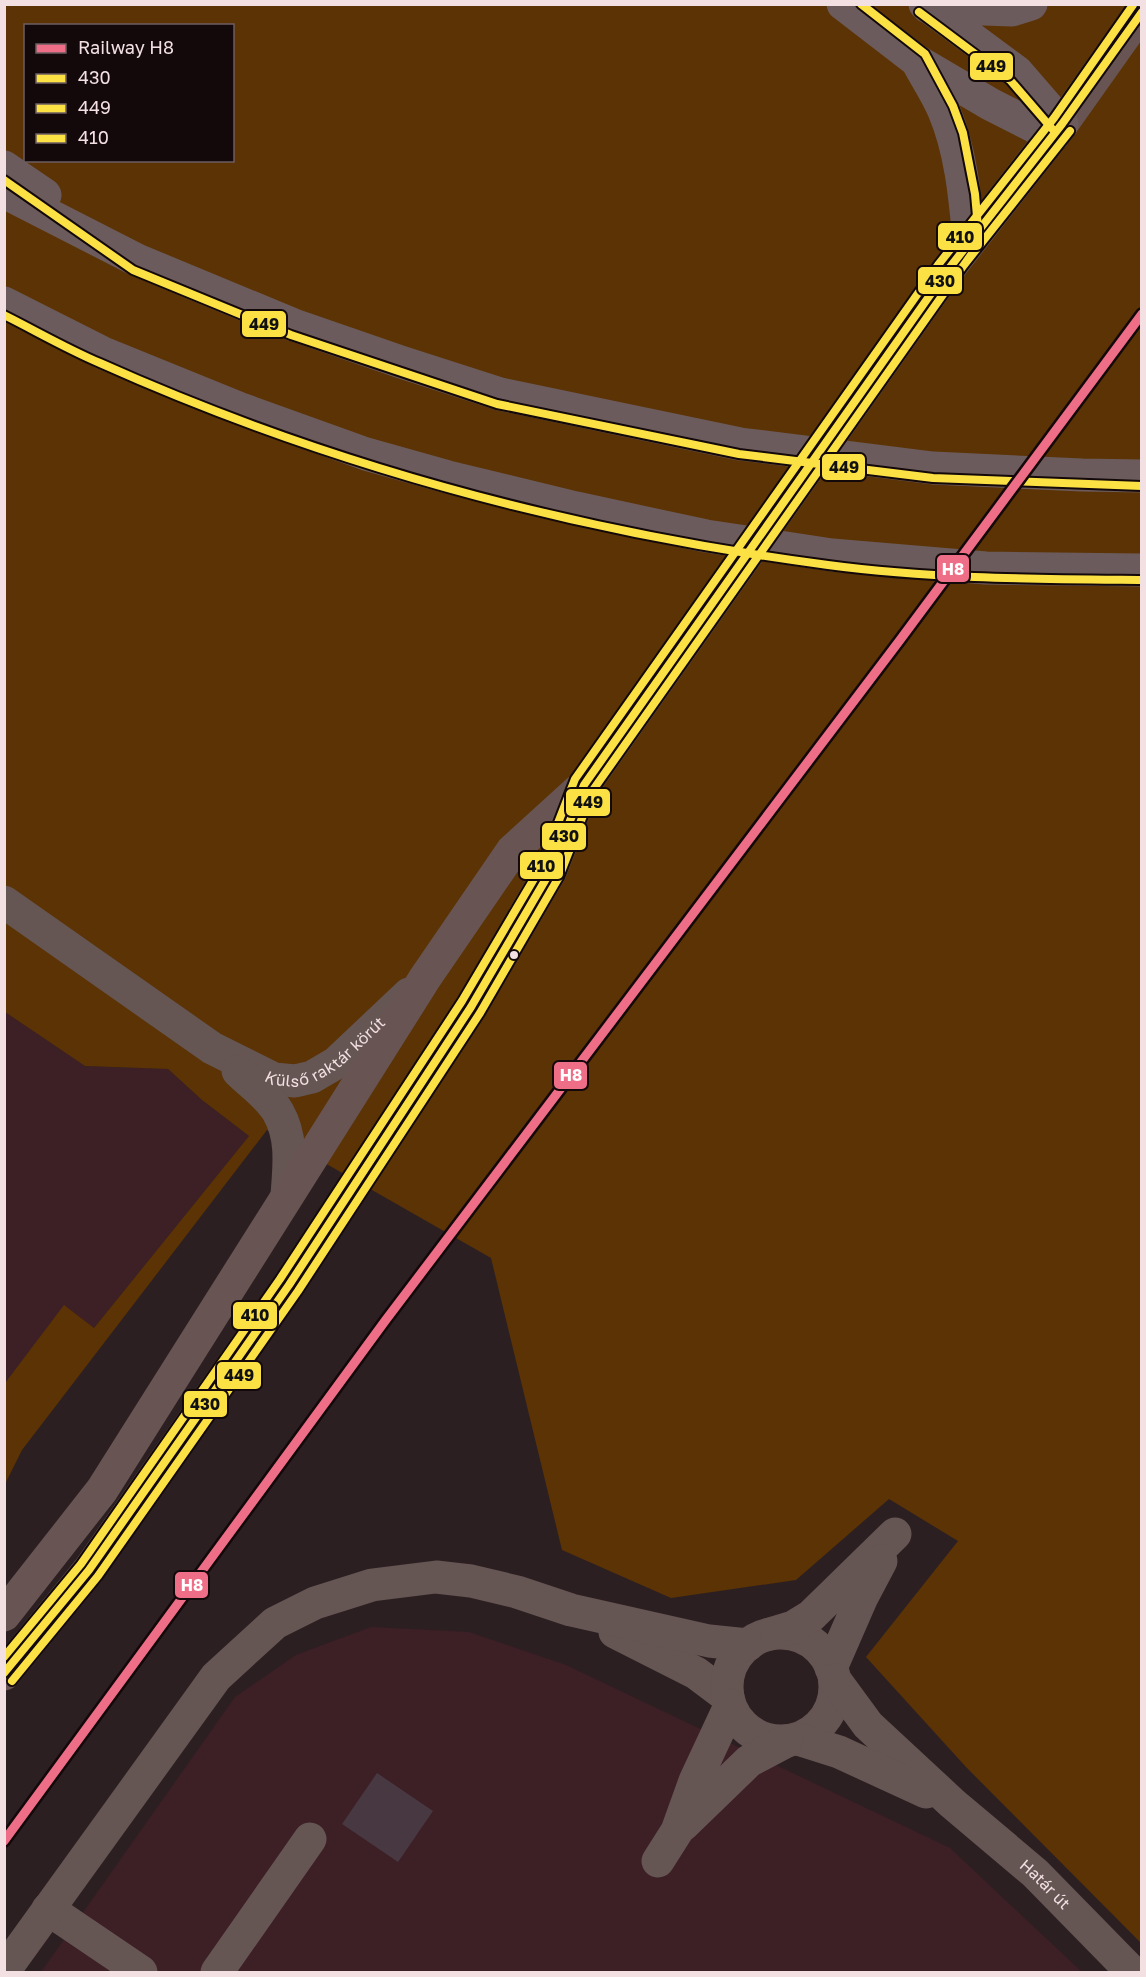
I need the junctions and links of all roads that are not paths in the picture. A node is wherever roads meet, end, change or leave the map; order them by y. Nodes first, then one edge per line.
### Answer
1 (843, 4) edge
2 (1031, 4) edge
3 (927, 6) edge
4 (1142, 11) edge
5 (917, 61) junction
6 (1057, 130) junction
7 (4, 167) edge
8 (4, 192) edge
9 (969, 240) junction
10 (137, 260) junction
11 (4, 303) edge
12 (1142, 476) edge
13 (1142, 570) edge
14 (584, 785) junction
15 (4, 902) edge
16 (425, 978) junction
17 (212, 1048) junction
18 (287, 1195) junction
19 (571, 1610) junction
20 (4, 1615) edge
21 (759, 1640) junction
22 (4, 1674) edge
23 (833, 1674) junction
24 (729, 1701) junction
25 (792, 1740) junction
26 (952, 1803) junction
27 (677, 1831) junction
28 (310, 1839) dead end
29 (658, 1861) dead end
30 (48, 1909) junction
31 (4, 1971) edge
32 (141, 1972) edge
33 (218, 1972) edge
34 (1132, 1972) edge

1 - 5 highway
2 - 3 highway
3 - 6 highway
4 - 6 main road
5 - 6 highway
5 - 9 highway
6 - 9 main road
7 - 10 highway
8 - 10 highway
9 - 14 main road, bridge
10 - 12 highway
11 - 13 highway
14 - 16 main road
14 - 22 main road
15 - 17 street, Külső raktár körút
16 - 17 street, Külső raktár körút
16 - 18 main road
17 - 18 street, Külső raktár körút
18 - 20 main road
19 - 21 street
19 - 24 street
19 - 30 street
21 - 23 street
21 - 23 street
21 - 24 street
23 - 25 street
23 - 26 street, Határ út
24 - 25 street
24 - 27 street
25 - 26 street, Határ út
25 - 27 street
26 - 34 street, Határ út
27 - 29 street
28 - 33 street
30 - 31 street
30 - 32 street

